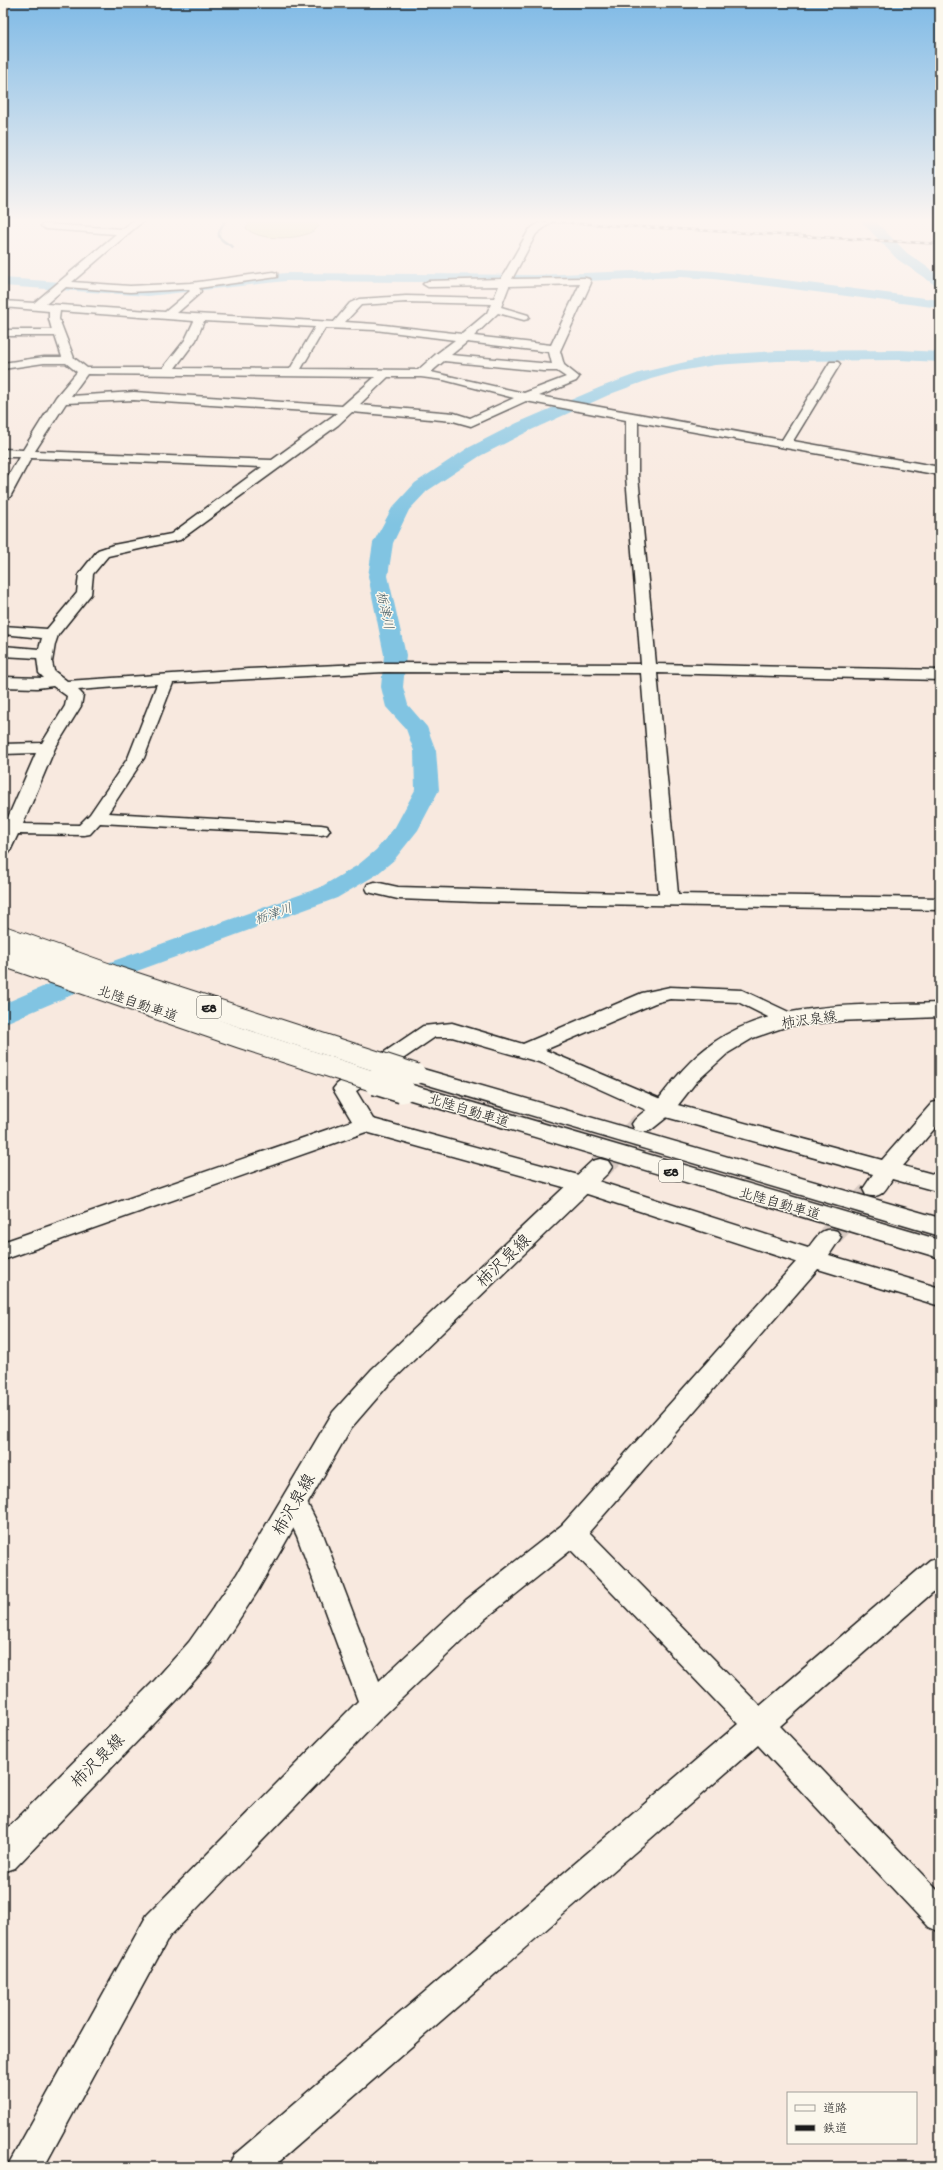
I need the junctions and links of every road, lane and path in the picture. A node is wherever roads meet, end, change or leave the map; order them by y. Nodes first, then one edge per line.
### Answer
1 (55, 322) edge
2 (198, 322) edge
3 (287, 322) edge
4 (339, 322) edge
5 (380, 322) edge
6 (485, 322) edge
7 (567, 322) edge
8 (322, 324) junction
9 (337, 325) junction
10 (375, 327) junction
11 (3, 333) edge
12 (59, 333) junction
13 (466, 337) junction
14 (555, 349) junction
15 (439, 357) junction
16 (69, 360) junction
17 (834, 364) dead end
18 (3, 366) edge
19 (559, 367) junction
20 (84, 371) junction
21 (167, 371) junction
22 (275, 372) junction
23 (294, 372) junction
24 (384, 374) junction
25 (421, 374) junction
26 (525, 397) junction
27 (60, 400) junction
28 (254, 404) junction
29 (346, 409) junction
30 (632, 417) junction
31 (786, 443) junction
32 (3, 453) edge
33 (26, 453) junction
34 (276, 464) junction
35 (940, 471) edge
36 (3, 497) edge
37 (3, 630) edge
38 (51, 634) junction
39 (3, 652) edge
40 (45, 654) junction
41 (648, 670) junction
42 (940, 675) edge
43 (167, 679) junction
44 (3, 682) edge
45 (61, 683) junction
46 (47, 748) junction
47 (3, 749) edge
48 (96, 818) junction
49 (12, 829) junction
50 (321, 830) dead end
51 (3, 849) edge
52 (376, 888) dead end
53 (669, 899) junction
54 (940, 904) edge
55 (3, 936) edge
56 (3, 956) edge
57 (940, 1010) edge
58 (786, 1019) junction
59 (527, 1050) junction
60 (409, 1082) junction
61 (940, 1108) edge
62 (663, 1109) junction
63 (365, 1124) junction
64 (643, 1124) tunnel mouth
65 (886, 1171) junction
66 (591, 1175) junction
67 (940, 1184) edge
68 (874, 1189) tunnel mouth
69 (940, 1227) edge
70 (829, 1237) tunnel mouth
71 (940, 1249) edge
72 (3, 1251) edge
73 (813, 1259) junction
74 (940, 1297) edge
75 (294, 1503) junction
76 (572, 1532) junction
77 (940, 1569) edge
78 (374, 1706) junction
79 (759, 1725) junction
80 (3, 1856) edge
81 (940, 1916) edge
82 (25, 2167) edge
83 (246, 2167) edge

1 - 12 street
2 - 21 street
3 - 8 street
4 - 9 street
5 - 10 street
6 - 13 street
7 - 14 street
8 - 9 street
8 - 23 street
9 - 10 street
10 - 13 street
11 - 12 street
12 - 16 street
13 - 14 street
13 - 15 street
14 - 19 street
15 - 19 street
15 - 25 street
16 - 18 street
16 - 20 street
17 - 31 street
19 - 26 street
20 - 21 street
20 - 27 street
21 - 22 street
22 - 23 street
22 - 28 street
23 - 24 street
24 - 25 street
24 - 29 street
25 - 26 street
26 - 29 street
26 - 30 street
27 - 28 street
27 - 33 street
28 - 29 street
29 - 34 street
30 - 31 street
30 - 41 street
31 - 35 street
32 - 33 street
33 - 34 street
33 - 36 street
34 - 38 street
37 - 38 street
38 - 40 street
39 - 40 street
40 - 45 street
41 - 42 street
41 - 43 street
41 - 53 street
43 - 45 street
43 - 48 street
44 - 45 street
45 - 46 street
46 - 47 street
46 - 49 street
48 - 49 street
48 - 50 street
49 - 51 street
52 - 53 street
53 - 54 street
55 - 60 main road, 北陸自動車道 / E8, bridge
56 - 60 main road, 北陸自動車道 / E8, bridge
57 - 58 main road, 柿沢泉線
58 - 59 street
58 - 62 main road, 柿沢泉線
59 - 62 street
59 - 63 street
60 - 69 main road, 北陸自動車道 / E8
60 - 71 main road, 北陸自動車道 / E8
61 - 65 street
62 - 64 main road, 柿沢泉線
62 - 65 street
63 - 66 street
63 - 72 street
65 - 67 street
65 - 68 street
66 - 73 street
66 - 75 main road, 柿沢泉線
70 - 73 street
73 - 74 street
73 - 76 street
75 - 78 street
75 - 80 main road, 柿沢泉線
76 - 78 street
76 - 79 street
77 - 79 street
78 - 82 street
79 - 81 street
79 - 83 street

